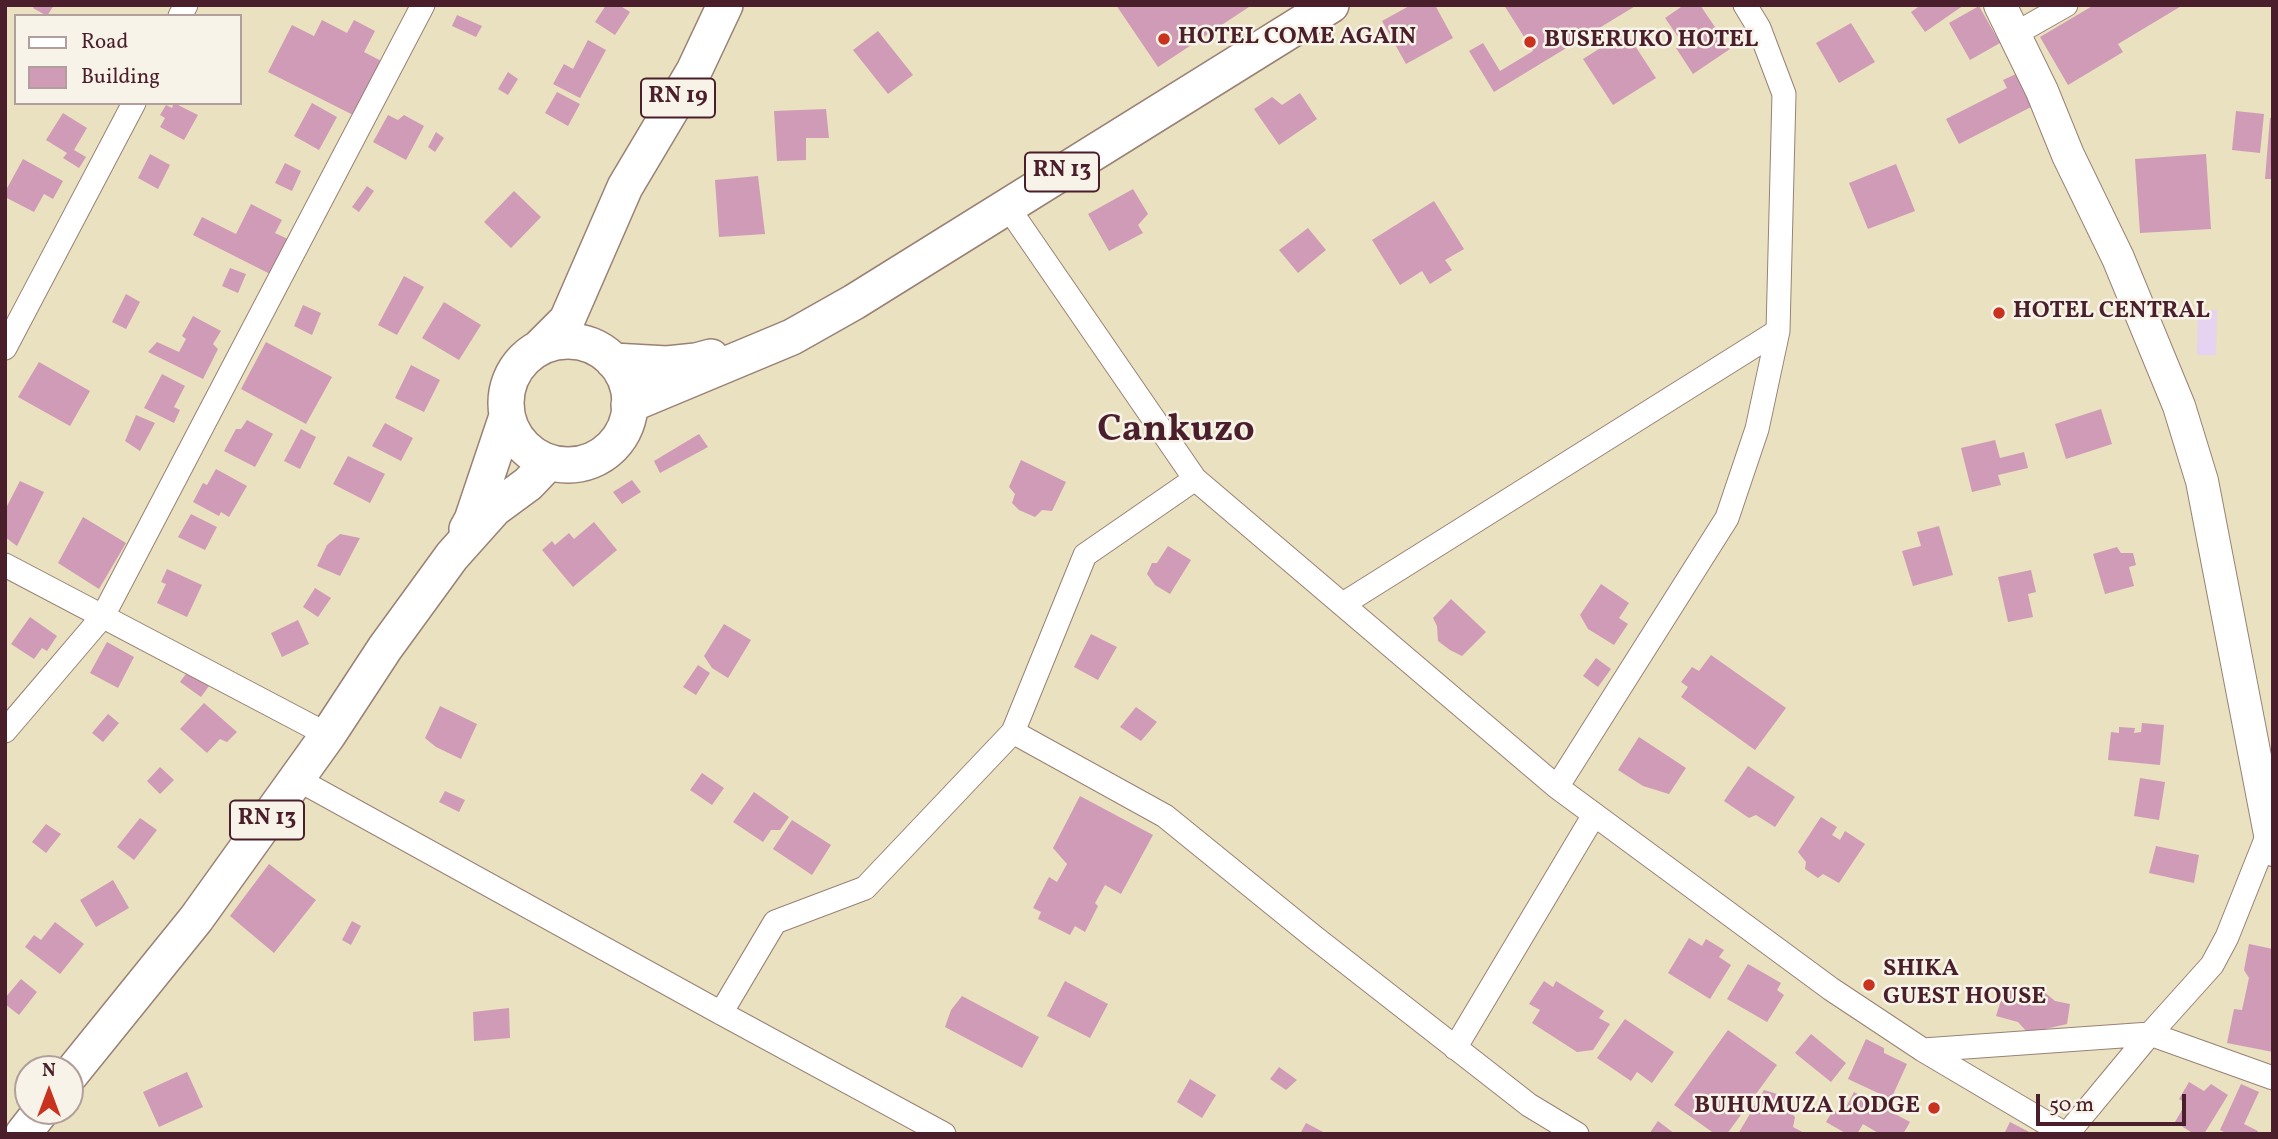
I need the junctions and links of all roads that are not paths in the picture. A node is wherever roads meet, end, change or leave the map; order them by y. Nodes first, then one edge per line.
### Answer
1 (423, 5) edge
2 (725, 5) edge
3 (1331, 5) edge
4 (1745, 5) edge
5 (2000, 5) edge
6 (2066, 5) edge
7 (2015, 34) junction
8 (133, 105) edge
9 (625, 187) junction
10 (1007, 206) junction
11 (1777, 331) junction
12 (792, 337) junction
13 (5, 348) edge
14 (539, 348) junction
15 (600, 353) junction
16 (629, 405) junction
17 (507, 416) junction
18 (549, 462) junction
19 (1195, 479) junction
20 (452, 556) junction
21 (5, 565) edge
22 (1343, 604) junction
23 (103, 616) junction
24 (5, 731) edge
25 (1013, 733) junction
26 (328, 735) junction
27 (297, 779) junction
28 (1557, 787) junction
29 (1594, 815) junction
30 (2271, 842) edge
31 (721, 1013) junction
32 (2150, 1034) junction
33 (1455, 1048) junction
34 (1923, 1050) junction
35 (84, 1057) edge
36 (2273, 1078) edge
37 (944, 1134) edge
38 (1577, 1134) edge
39 (2066, 1134) edge

1 - 23 street
2 - 9 main road, RN 19
3 - 10 main road, RN 13
4 - 11 street
5 - 7 main road
6 - 7 street
7 - 30 main road
8 - 13 street
9 - 14 main road, RN 19
9 - 15 main road, RN 19
10 - 12 main road, RN 13
10 - 19 street
11 - 22 street
11 - 28 street
12 - 15 main road, RN 13
12 - 16 main road, RN 13
14 - 15 main road, RN 13
14 - 17 main road, RN 13
15 - 16 main road
16 - 18 main road
17 - 18 main road
17 - 20 main road, RN 13
18 - 20 main road, RN 13
19 - 22 street
19 - 25 street
20 - 26 main road, RN 13
21 - 23 street
22 - 28 street
23 - 24 street
23 - 26 street
25 - 31 street
25 - 33 street
26 - 27 main road, RN 13
27 - 31 street
27 - 35 main road, RN 13
28 - 29 street
29 - 33 street
29 - 34 street
30 - 32 street
31 - 37 street
32 - 34 street
32 - 36 street
32 - 39 street
33 - 38 street
34 - 39 street

